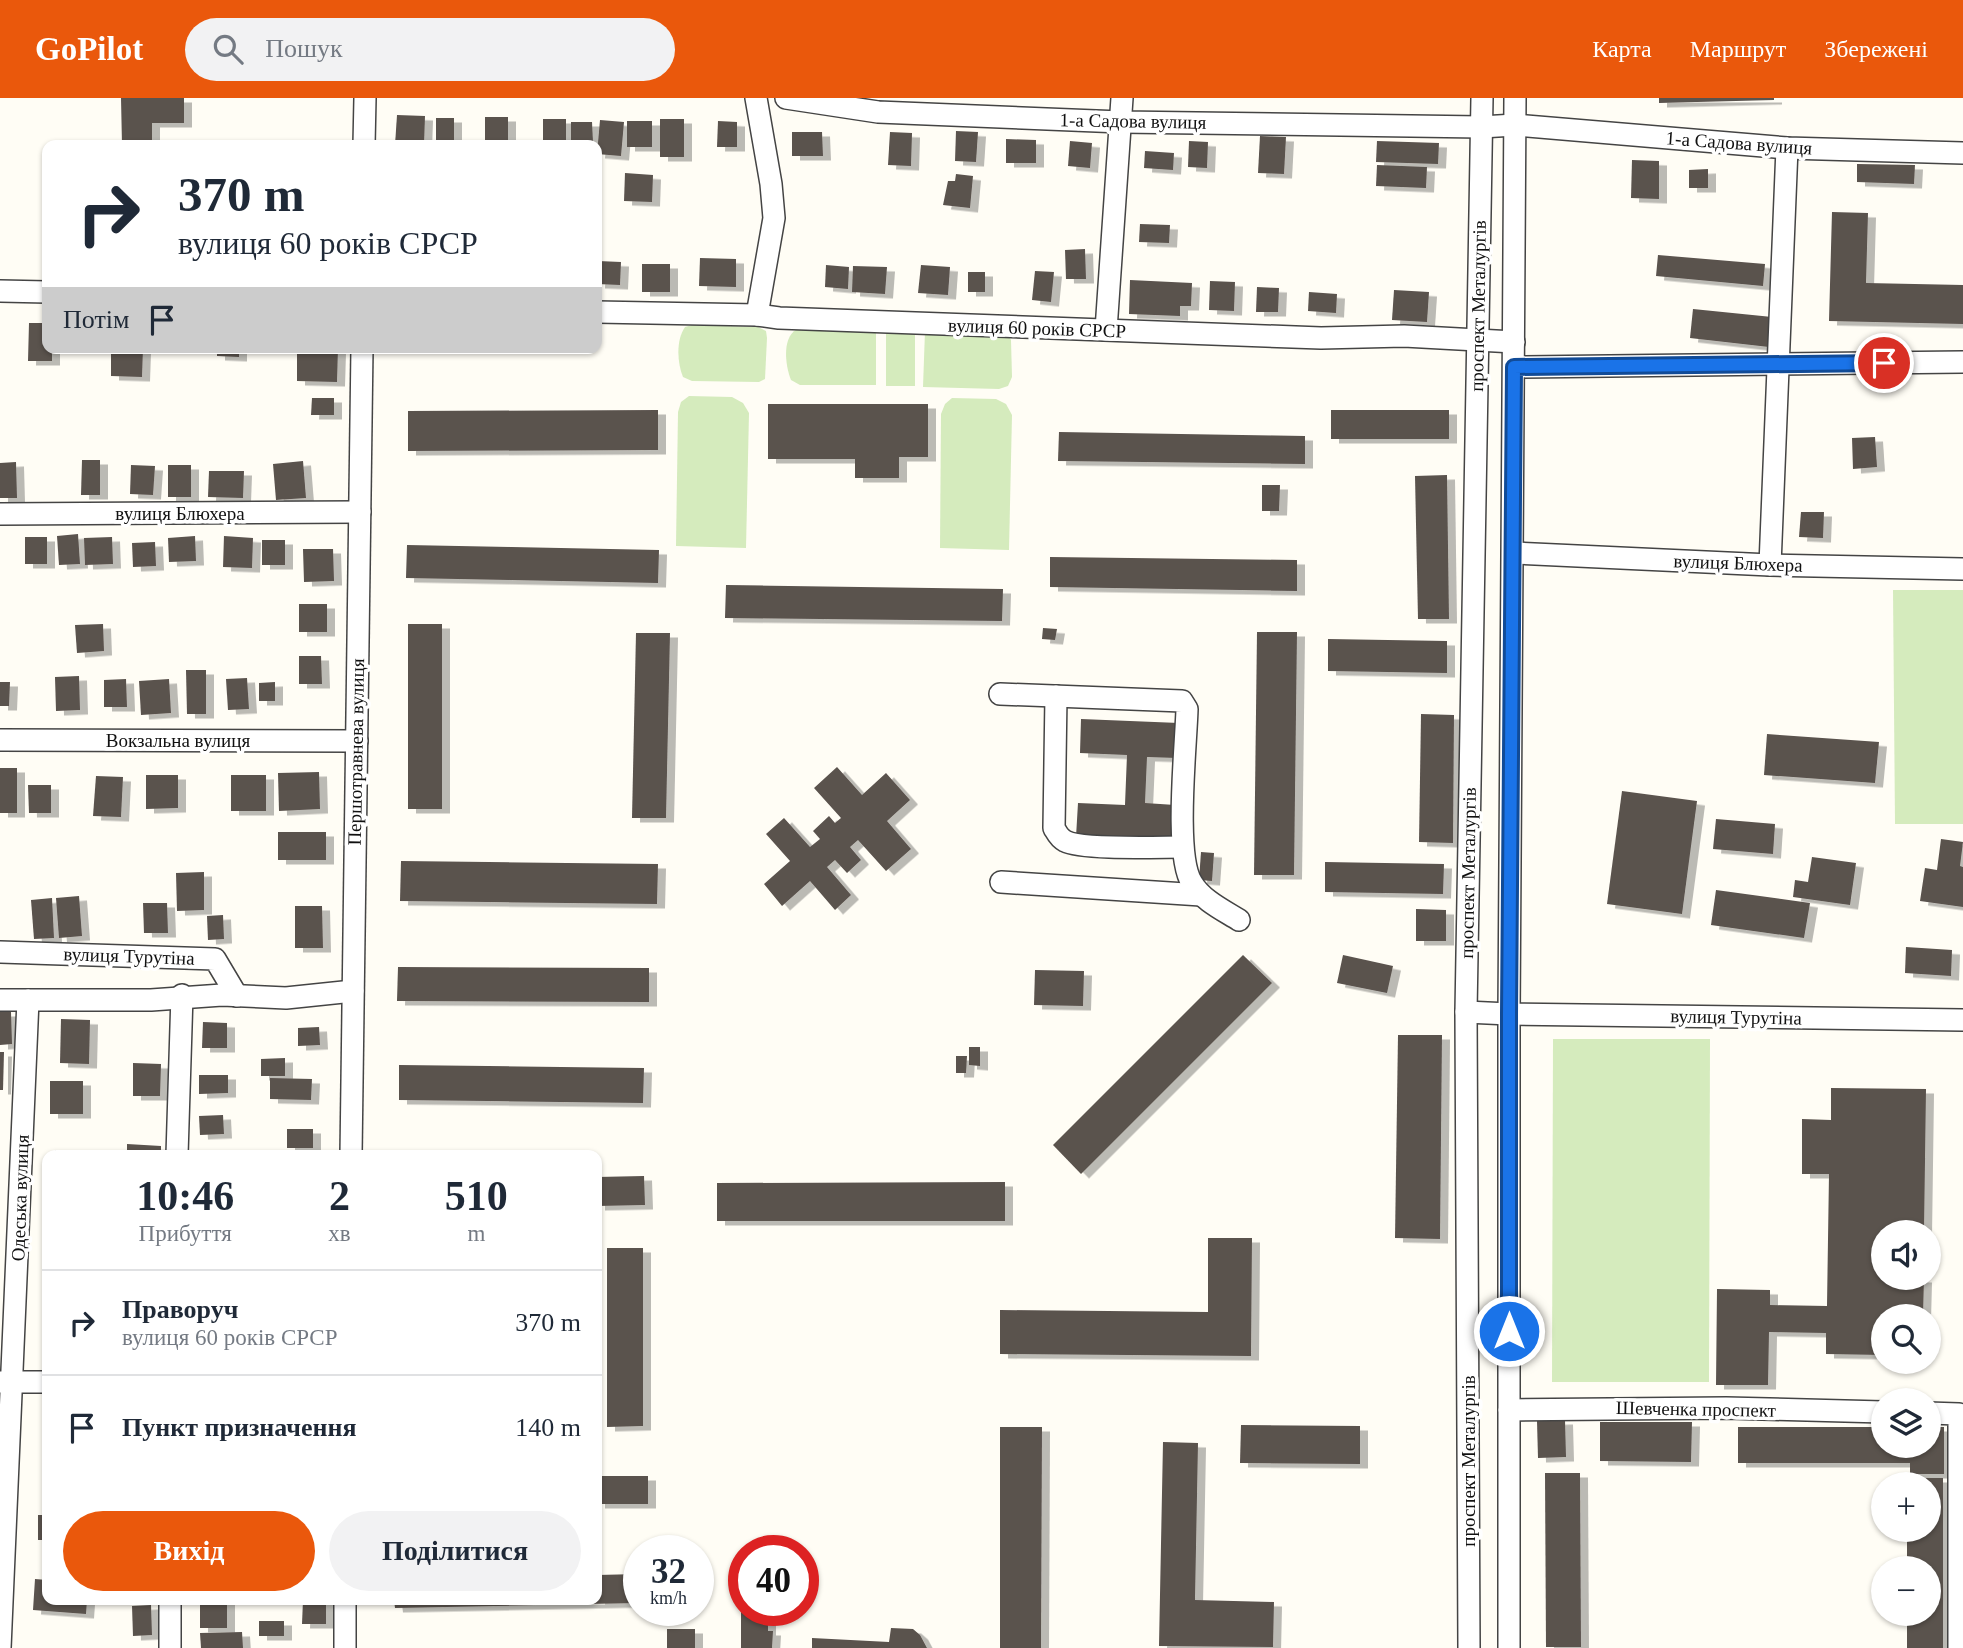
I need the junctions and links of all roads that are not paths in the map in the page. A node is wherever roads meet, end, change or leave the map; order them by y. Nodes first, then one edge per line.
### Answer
1 (365, 98) edge
2 (756, 98) edge
3 (786, 98) edge
4 (1122, 98) edge
5 (1482, 98) edge
6 (1515, 98) edge
7 (1121, 122) junction
8 (1515, 125) junction
9 (1481, 127) junction
10 (364, 140) edge
11 (1787, 148) junction
12 (1963, 153) edge
13 (0, 291) edge
14 (42, 292) edge
15 (602, 312) edge
16 (757, 315) junction
17 (1106, 330) junction
18 (1478, 340) junction
19 (1514, 342) junction
20 (362, 354) edge
21 (1963, 362) edge
22 (1514, 367) junction
23 (360, 512) junction
24 (0, 513) edge
25 (1513, 525) junction
26 (1475, 527) junction
27 (1514, 554) junction
28 (1770, 565) junction
29 (1963, 569) edge
30 (1000, 694) dead end
31 (1056, 695) junction
32 (0, 740) edge
33 (356, 741) junction
34 (1182, 848) junction
35 (1000, 882) dead end
36 (1201, 895) junction
37 (1238, 920) dead end
38 (0, 952) edge
39 (353, 990) junction
40 (237, 996) junction
41 (182, 997) junction
42 (0, 1000) edge
43 (28, 1000) junction
44 (1466, 1012) junction
45 (1509, 1014) junction
46 (1963, 1020) edge
47 (177, 1150) edge
48 (351, 1150) edge
49 (6, 1382) edge
50 (42, 1382) edge
51 (1509, 1410) junction
52 (1871, 1412) edge
53 (1941, 1413) edge
54 (170, 1605) edge
55 (345, 1605) edge
56 (0, 1648) edge
57 (170, 1648) edge
58 (345, 1648) edge
59 (1469, 1648) edge
60 (1509, 1648) edge
61 (1959, 1648) edge

1 - 10 street
2 - 16 street
3 - 7 street, 1-а Садова вулиця
4 - 7 street
5 - 9 street, проспект Металургів
6 - 8 street, проспект Металургів
7 - 9 street, 1-а Садова вулиця
7 - 17 street
8 - 9 street, 1-а Садова вулиця
8 - 11 street, 1-а Садова вулиця
8 - 19 street, проспект Металургів
9 - 18 street, проспект Металургів
11 - 12 street, 1-а Садова вулиця
11 - 28 street
13 - 14 street
15 - 16 street, вулиця 60 років СРСР
16 - 17 street, вулиця 60 років СРСР
17 - 18 street, вулиця 60 років СРСР
18 - 19 street, вулиця 60 років СРСР
18 - 26 street, проспект Металургів
19 - 22 street, проспект Металургів
20 - 23 street, Першотравнева вулиця
21 - 22 street
22 - 25 street, проспект Металургів
23 - 24 street, вулиця Блюхера
23 - 33 street, Першотравнева вулиця
25 - 26 street
25 - 27 street, проспект Металургів
26 - 44 street, проспект Металургів
27 - 28 street, вулиця Блюхера
27 - 45 street, проспект Металургів
28 - 29 street, вулиця Блюхера
30 - 31 street
31 - 34 street
31 - 34 street
32 - 33 street, Вокзальна вулиця
33 - 39 street, Першотравнева вулиця
34 - 36 street
35 - 36 street
36 - 37 street
38 - 40 street, вулиця Турутіна
39 - 40 street, вулиця Турутіна
39 - 48 street, Першотравнева вулиця
40 - 41 street, вулиця Турутіна
41 - 43 street, вулиця Турутіна
41 - 47 street
42 - 43 street, вулиця Турутіна
43 - 49 street, Одеська вулиця
44 - 45 street, вулиця Турутіна
44 - 59 street, проспект Металургів
45 - 46 street, вулиця Турутіна
45 - 51 street, проспект Металургів
49 - 50 street
49 - 56 street, Одеська вулиця
51 - 52 street, Шевченка проспект
51 - 60 street, проспект Металургів
53 - 61 street
54 - 57 street
55 - 58 street

